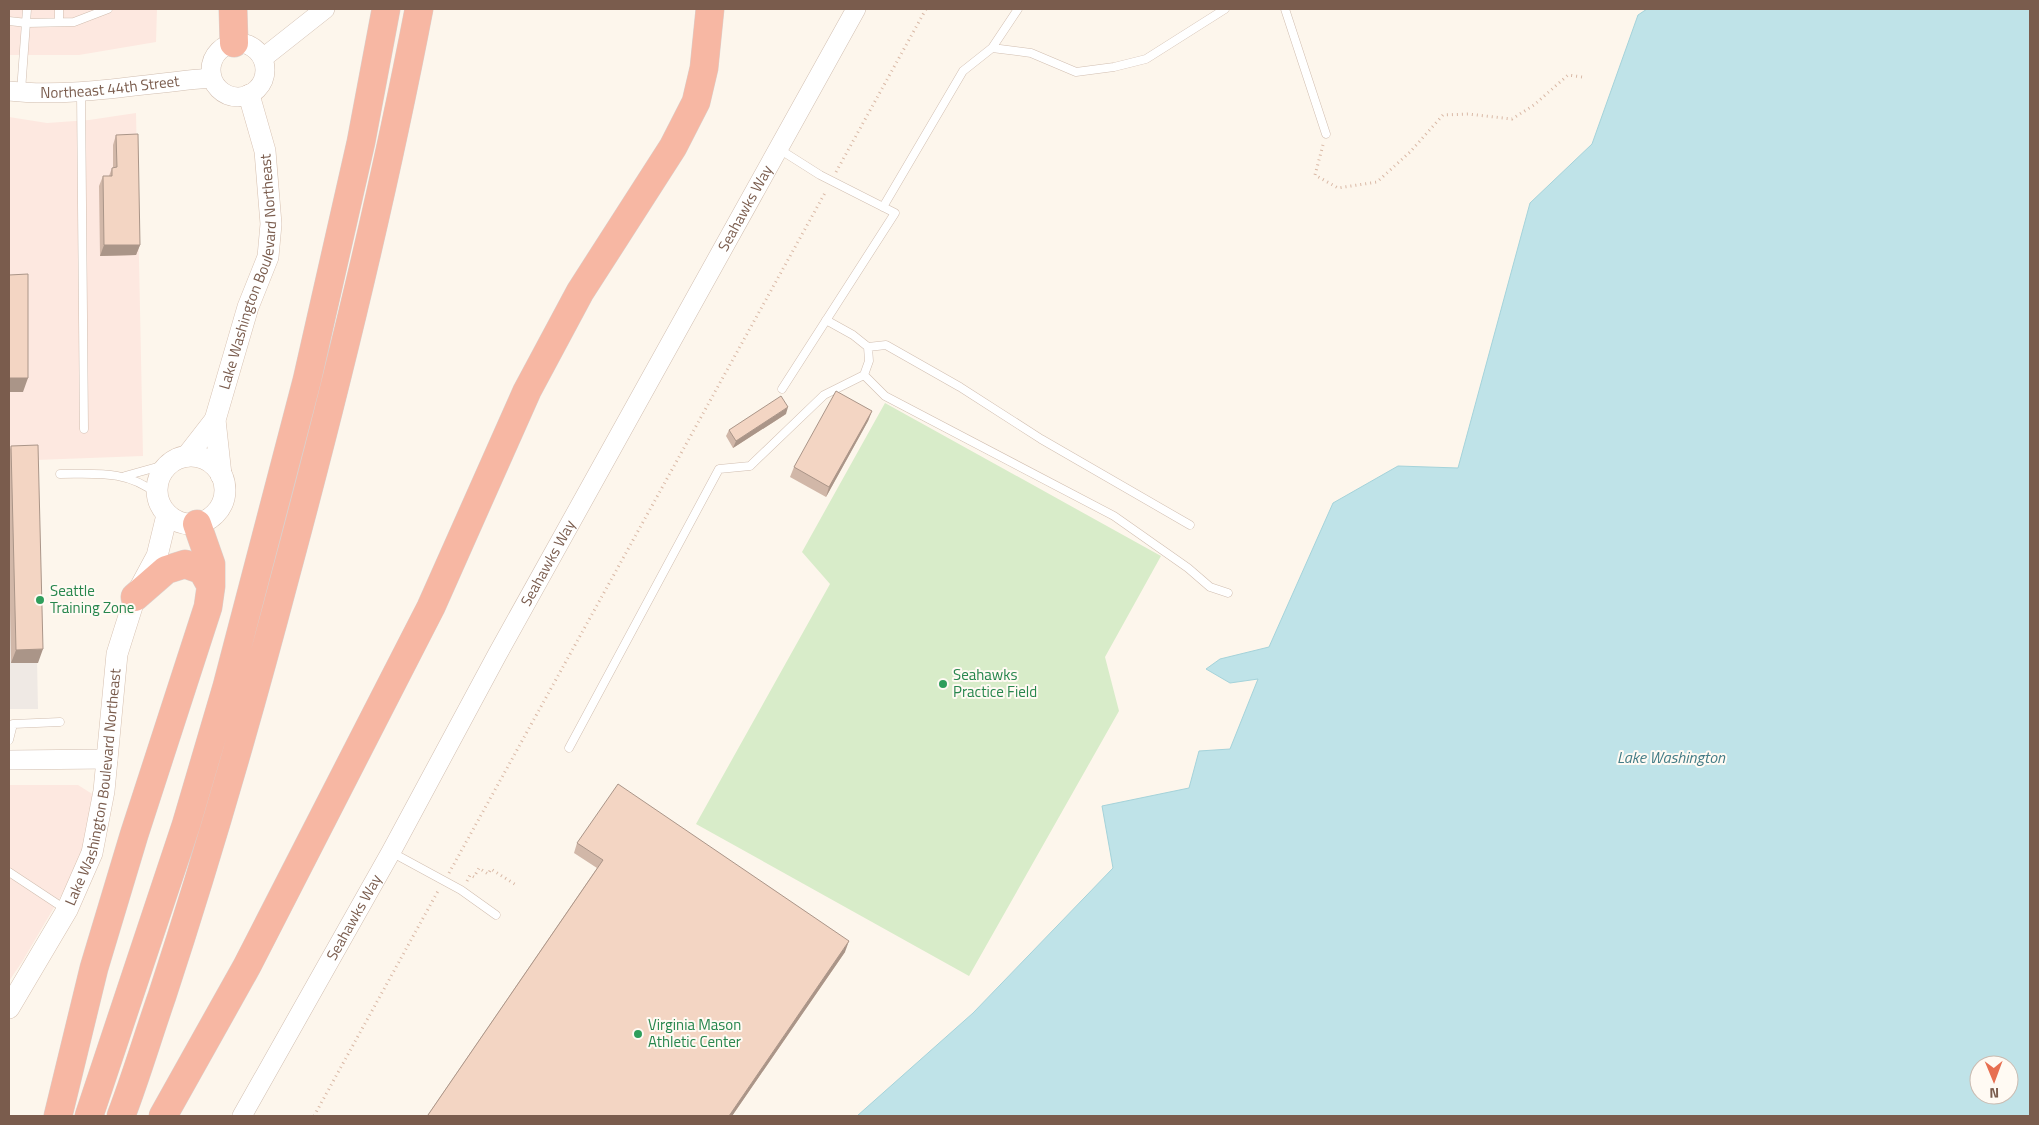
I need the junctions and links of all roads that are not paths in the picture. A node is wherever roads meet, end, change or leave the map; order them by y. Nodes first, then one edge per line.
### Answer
1 (27, 9) edge
2 (59, 9) edge
3 (108, 9) edge
4 (234, 9) edge
5 (325, 9) edge
6 (386, 9) edge
7 (419, 9) edge
8 (710, 9) edge
9 (856, 9) edge
10 (1018, 9) edge
11 (1225, 9) edge
12 (1285, 9) edge
13 (9, 21) edge
14 (59, 22) junction
15 (27, 23) junction
16 (234, 43) junction
17 (992, 48) junction
18 (262, 58) junction
19 (211, 78) junction
20 (81, 90) junction
21 (15, 92) edge
22 (249, 95) junction
23 (1326, 134) road end
24 (779, 149) junction
25 (883, 207) junction
26 (826, 320) junction
27 (868, 347) junction
28 (864, 375) junction
29 (782, 389) dead end
30 (215, 420) junction
31 (84, 430) dead end
32 (177, 460) junction
33 (60, 474) dead end
34 (221, 475) junction
35 (125, 476) junction
36 (156, 494) junction
37 (167, 515) junction
38 (193, 524) junction
39 (1190, 525) dead end
40 (157, 556) junction
41 (211, 586) junction
42 (1228, 593) dead end
43 (135, 597) junction
44 (60, 722) dead end
45 (9, 740) edge
46 (569, 748) dead end
47 (108, 758) junction
48 (9, 760) edge
49 (391, 852) junction
50 (9, 872) edge
51 (67, 910) junction
52 (496, 915) dead end
53 (9, 1008) edge
54 (58, 1116) edge
55 (89, 1116) edge
56 (121, 1116) edge
57 (163, 1116) edge
58 (242, 1116) edge

1 - 15 lane
2 - 14 lane
3 - 14 lane
4 - 16 highway
5 - 18 street
6 - 55 highway
7 - 56 highway
8 - 57 highway
9 - 24 street, Seahawks Way
10 - 17 lane
11 - 17 lane
12 - 23 lane
13 - 15 lane
14 - 15 lane
15 - 21 lane
16 - 18 street
16 - 19 street
17 - 25 lane
18 - 22 street
19 - 20 street, Northeast 44th Street
19 - 22 street
20 - 21 street, Northeast 44th Street
20 - 31 lane
22 - 30 main road, Lake Washington Boulevard Northeast
24 - 25 lane
24 - 49 street, Seahawks Way
25 - 26 lane
26 - 27 lane
26 - 29 lane
27 - 28 lane
27 - 39 lane
28 - 42 lane
28 - 46 lane
30 - 32 main road, Lake Washington Boulevard Northeast
30 - 34 main road, Lake Washington Boulevard Northeast
32 - 34 main road
32 - 35 lane
32 - 36 main road
33 - 35 lane
34 - 38 main road
35 - 36 lane
36 - 37 main road
37 - 38 main road
37 - 40 main road, Lake Washington Boulevard Northeast
38 - 40 main road, Lake Washington Boulevard Northeast
38 - 41 highway
40 - 43 main road, Lake Washington Boulevard Northeast
41 - 43 highway
41 - 54 highway
43 - 47 main road, Lake Washington Boulevard Northeast
44 - 45 lane
47 - 48 street
47 - 51 main road, Lake Washington Boulevard Northeast
49 - 52 lane
49 - 58 street, Seahawks Way
50 - 51 lane
51 - 53 main road, Lake Washington Boulevard Northeast

